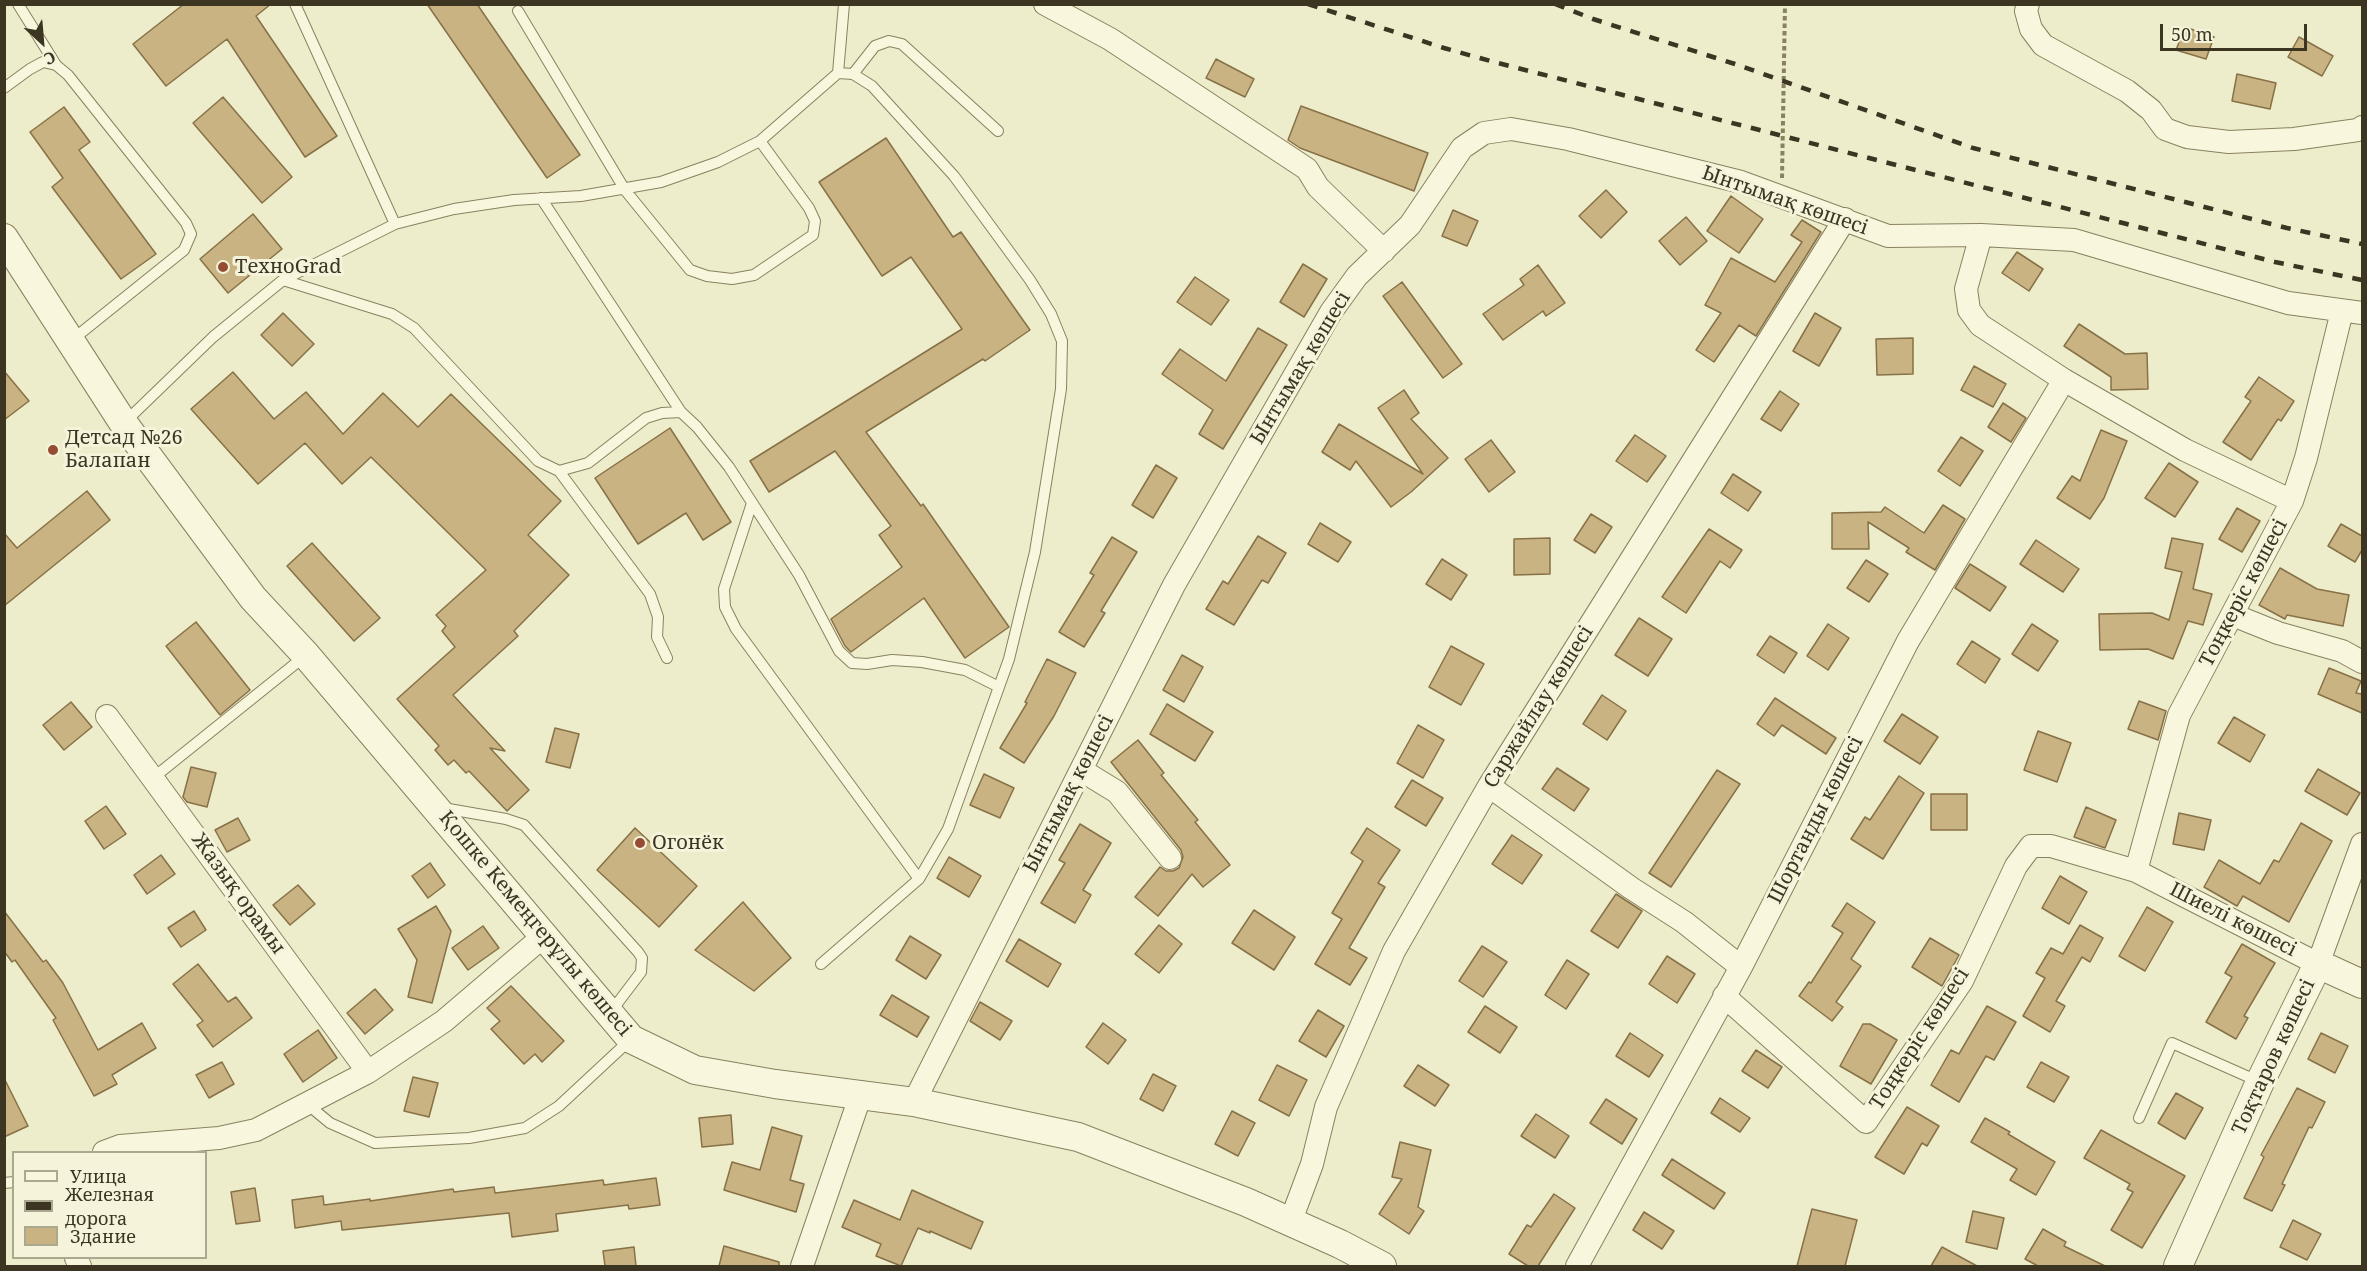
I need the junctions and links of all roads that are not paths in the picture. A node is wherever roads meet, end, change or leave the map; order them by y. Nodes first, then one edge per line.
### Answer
1 (18, 4) edge
2 (295, 4) edge
3 (844, 4) edge
4 (1044, 4) edge
5 (2028, 4) edge
6 (518, 11) dead end
7 (56, 65) junction
8 (838, 74) junction
9 (853, 74) junction
10 (4, 88) edge
11 (2362, 127) edge
12 (998, 131) dead end
13 (760, 141) junction
14 (625, 190) junction
15 (542, 198) junction
16 (1845, 219) junction
17 (395, 224) junction
18 (1981, 235) junction
19 (4, 238) edge
20 (1384, 251) junction
21 (283, 280) junction
22 (2353, 312) edge
23 (72, 340) junction
24 (2064, 380) junction
25 (681, 412) junction
26 (124, 424) junction
27 (559, 471) junction
28 (2292, 501) junction
29 (752, 503) junction
30 (2233, 615) junction
31 (306, 655) junction
32 (667, 658) dead end
33 (2362, 662) edge
34 (999, 687) junction
35 (107, 716) dead end
36 (1081, 770) junction
37 (153, 778) junction
38 (1489, 786) junction
39 (435, 806) junction
40 (2362, 844) edge
41 (2051, 846) joint
42 (1170, 858) dead end
43 (2136, 871) junction
44 (919, 879) junction
45 (545, 935) junction
46 (821, 964) dead end
47 (2318, 964) junction
48 (1741, 967) junction
49 (2362, 984) edge
50 (1725, 996) junction
51 (610, 1014) junction
52 (631, 1038) junction
53 (368, 1072) junction
54 (2260, 1082) junction
55 (861, 1094) junction
56 (914, 1102) junction
57 (307, 1104) junction
58 (2139, 1118) dead end
59 (107, 1151) edge
60 (1290, 1222) junction
61 (802, 1266) edge
62 (1382, 1266) edge
63 (1577, 1266) edge
64 (2178, 1266) edge

1 - 7 lane
2 - 17 lane
3 - 8 lane
4 - 20 street
5 - 11 street
6 - 14 lane
7 - 10 lane
7 - 23 lane
8 - 9 lane
8 - 13 lane
9 - 12 lane
9 - 34 lane
13 - 14 lane
13 - 14 lane
14 - 15 lane
15 - 17 lane
15 - 25 lane
16 - 18 street, Ынтымақ көшесі
16 - 20 street, Ынтымақ көшесі
16 - 38 street, Саржайлау көшесі
17 - 21 lane
18 - 22 street, Ынтымақ көшесі
18 - 24 street
19 - 23 street, Қошке Кемеңгерұлы көшесі
20 - 36 street, Ынтымақ көшесі
21 - 26 lane
21 - 27 lane
22 - 28 street, Тоңкерiс көшесі
23 - 26 street, Қошке Кемеңгерұлы көшесі
24 - 28 street
24 - 48 street, Шортанды көшесі
25 - 27 lane
25 - 29 lane
26 - 31 street, Қошке Кемеңгерұлы көшесі
27 - 32 lane
28 - 30 street, Тоңкерiс көшесі
29 - 34 lane
29 - 44 lane
30 - 33 street
30 - 43 street, Тоңкерiс көшесі
31 - 37 lane
31 - 39 street, Қошке Кемеңгерұлы көшесі
34 - 44 lane
35 - 37 street, Жазық орамы
36 - 42 street
36 - 56 street, Ынтымақ көшесі
37 - 53 street, Жазық орамы
38 - 48 street
38 - 60 street, Саржайлау көшесі
39 - 45 street, Қошке Кемеңгерұлы көшесі
39 - 51 lane
40 - 47 street, Тоқтаров көшесі
41 - 43 street, Шиелі көшесі
41 - 50 street, Тоңкерiс көшесі
43 - 47 street, Шиелі көшесі
44 - 46 lane
45 - 51 street, Қошке Кемеңгерұлы көшесі
45 - 53 street
47 - 49 street, Шиелі көшесі
47 - 54 street, Тоқтаров көшесі
48 - 50 street, Шортанды көшесі
50 - 63 street, Шортанды көшесі
51 - 52 street, Қошке Кемеңгерұлы көшесі
52 - 55 street, Қошке Кемеңгерұлы көшесі
52 - 57 lane
53 - 57 street
54 - 58 lane
54 - 64 street, Тоқтаров көшесі
55 - 56 street, Қошке Кемеңгерұлы көшесі
55 - 61 street
56 - 60 street, Қошке Кемеңгерұлы көшесі
57 - 59 street
60 - 62 street, Қошке Кемеңгерұлы көшесі

